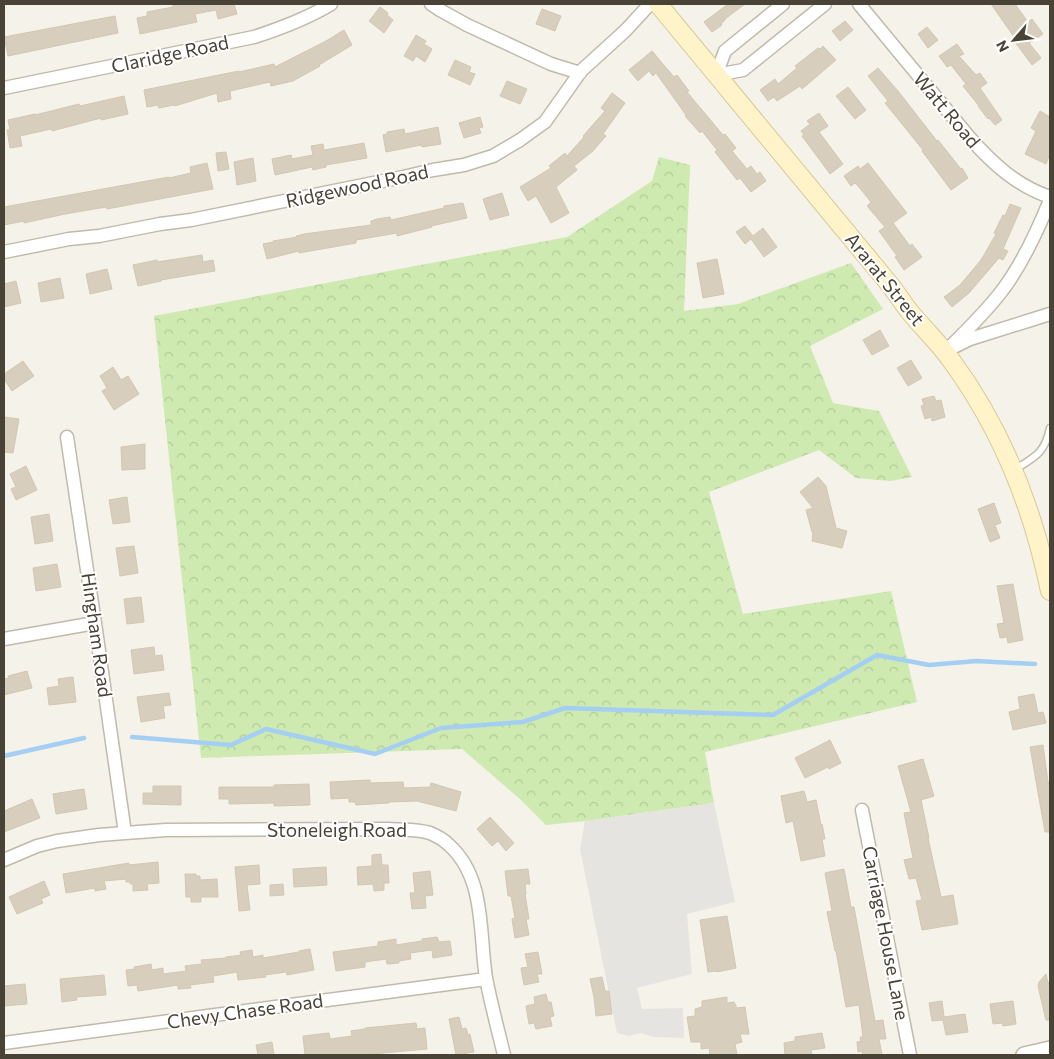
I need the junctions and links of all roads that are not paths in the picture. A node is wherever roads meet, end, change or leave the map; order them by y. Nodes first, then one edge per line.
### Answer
1 (331, 4) edge
2 (431, 4) edge
3 (650, 4) edge
4 (658, 4) edge
5 (783, 4) edge
6 (825, 4) edge
7 (859, 4) edge
8 (581, 71) junction
9 (716, 75) junction
10 (4, 88) edge
11 (1050, 196) edge
12 (1050, 200) edge
13 (4, 252) edge
14 (1050, 314) edge
15 (945, 352) junction
16 (1050, 428) edge
17 (67, 437) dead end
18 (1013, 470) junction
19 (1050, 591) edge
20 (96, 623) junction
21 (4, 639) edge
22 (862, 810) dead end
23 (125, 833) junction
24 (4, 860) edge
25 (486, 979) junction
26 (4, 1043) edge
27 (1050, 1049) edge
28 (504, 1055) edge
29 (910, 1055) edge
30 (1024, 1055) edge

1 - 10 street, Claridge Road
2 - 8 street
3 - 8 street, Ridgewood Road
4 - 9 main road, Ararat Street
5 - 9 street
6 - 9 street
7 - 11 street, Watt Road
8 - 13 street, Ridgewood Road
9 - 15 main road, Ararat Street
12 - 15 street
14 - 15 street
15 - 18 main road, Ararat Street
16 - 18 lane
17 - 20 street, Hingham Road
18 - 19 main road, Ararat Street
20 - 21 street
20 - 23 street, Hingham Road
22 - 29 street, Carriage House Lane
23 - 24 street, Stoneleigh Road
23 - 25 street, Stoneleigh Road
25 - 26 street, Chevy Chase Road
25 - 28 street, Stoneleigh Road
27 - 30 street

